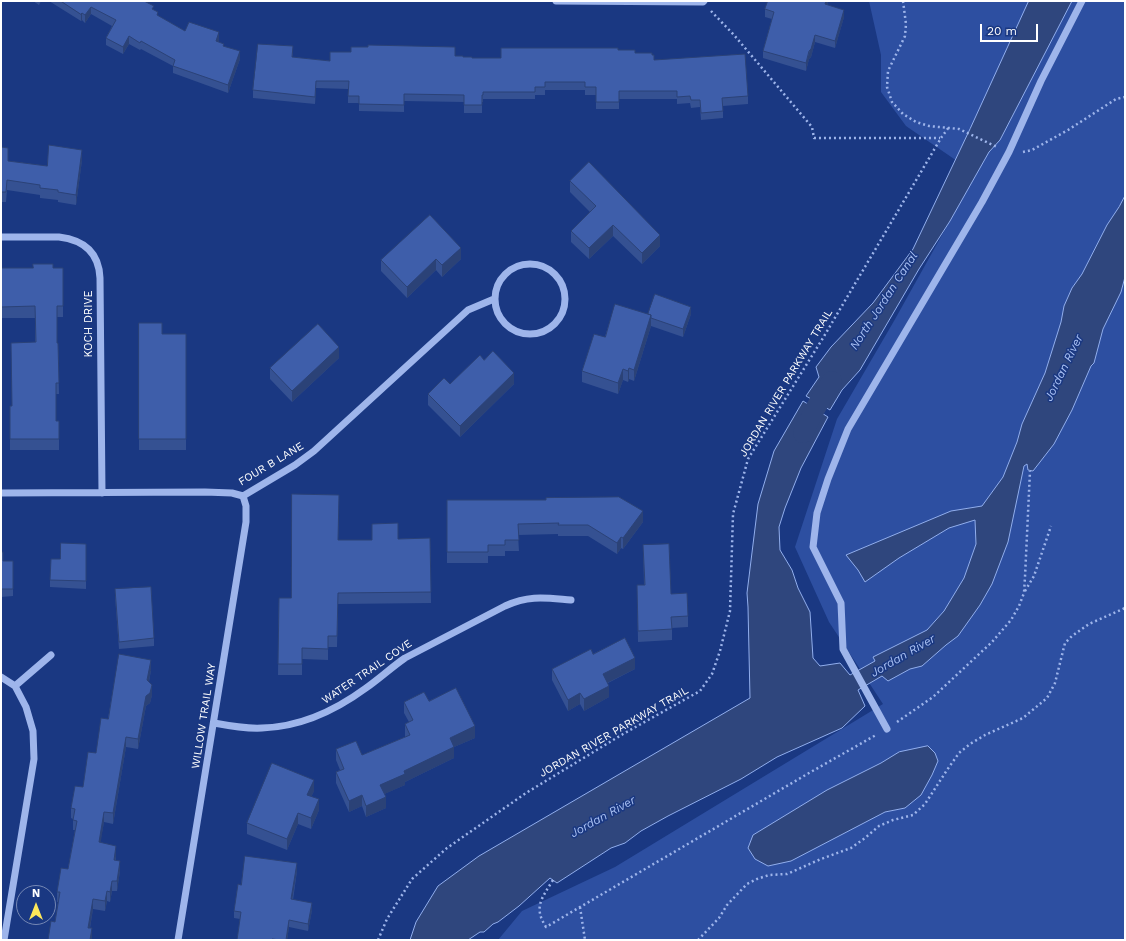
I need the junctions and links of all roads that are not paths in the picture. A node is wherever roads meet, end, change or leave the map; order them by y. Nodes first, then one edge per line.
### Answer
1 (556, 1) edge
2 (1082, 1) edge
3 (703, 2) edge
4 (1, 237) edge
5 (494, 299) junction
6 (1, 493) edge
7 (102, 493) junction
8 (243, 496) junction
9 (571, 600) dead end
10 (51, 655) dead end
11 (1, 677) edge
12 (15, 686) junction
13 (214, 723) junction
14 (887, 729) road end
15 (4, 940) edge
16 (178, 940) edge

1 - 3 street
2 - 14 street
4 - 7 street, KOCH DRIVE
5 - 5 street
5 - 8 street, FOUR B LANE
6 - 7 street, FOUR B LANE
7 - 8 street, FOUR B LANE
8 - 13 street, WILLOW TRAIL WAY
9 - 13 street, WATER TRAIL COVE
10 - 12 street
11 - 12 street
12 - 15 street
13 - 16 street, WILLOW TRAIL WAY

